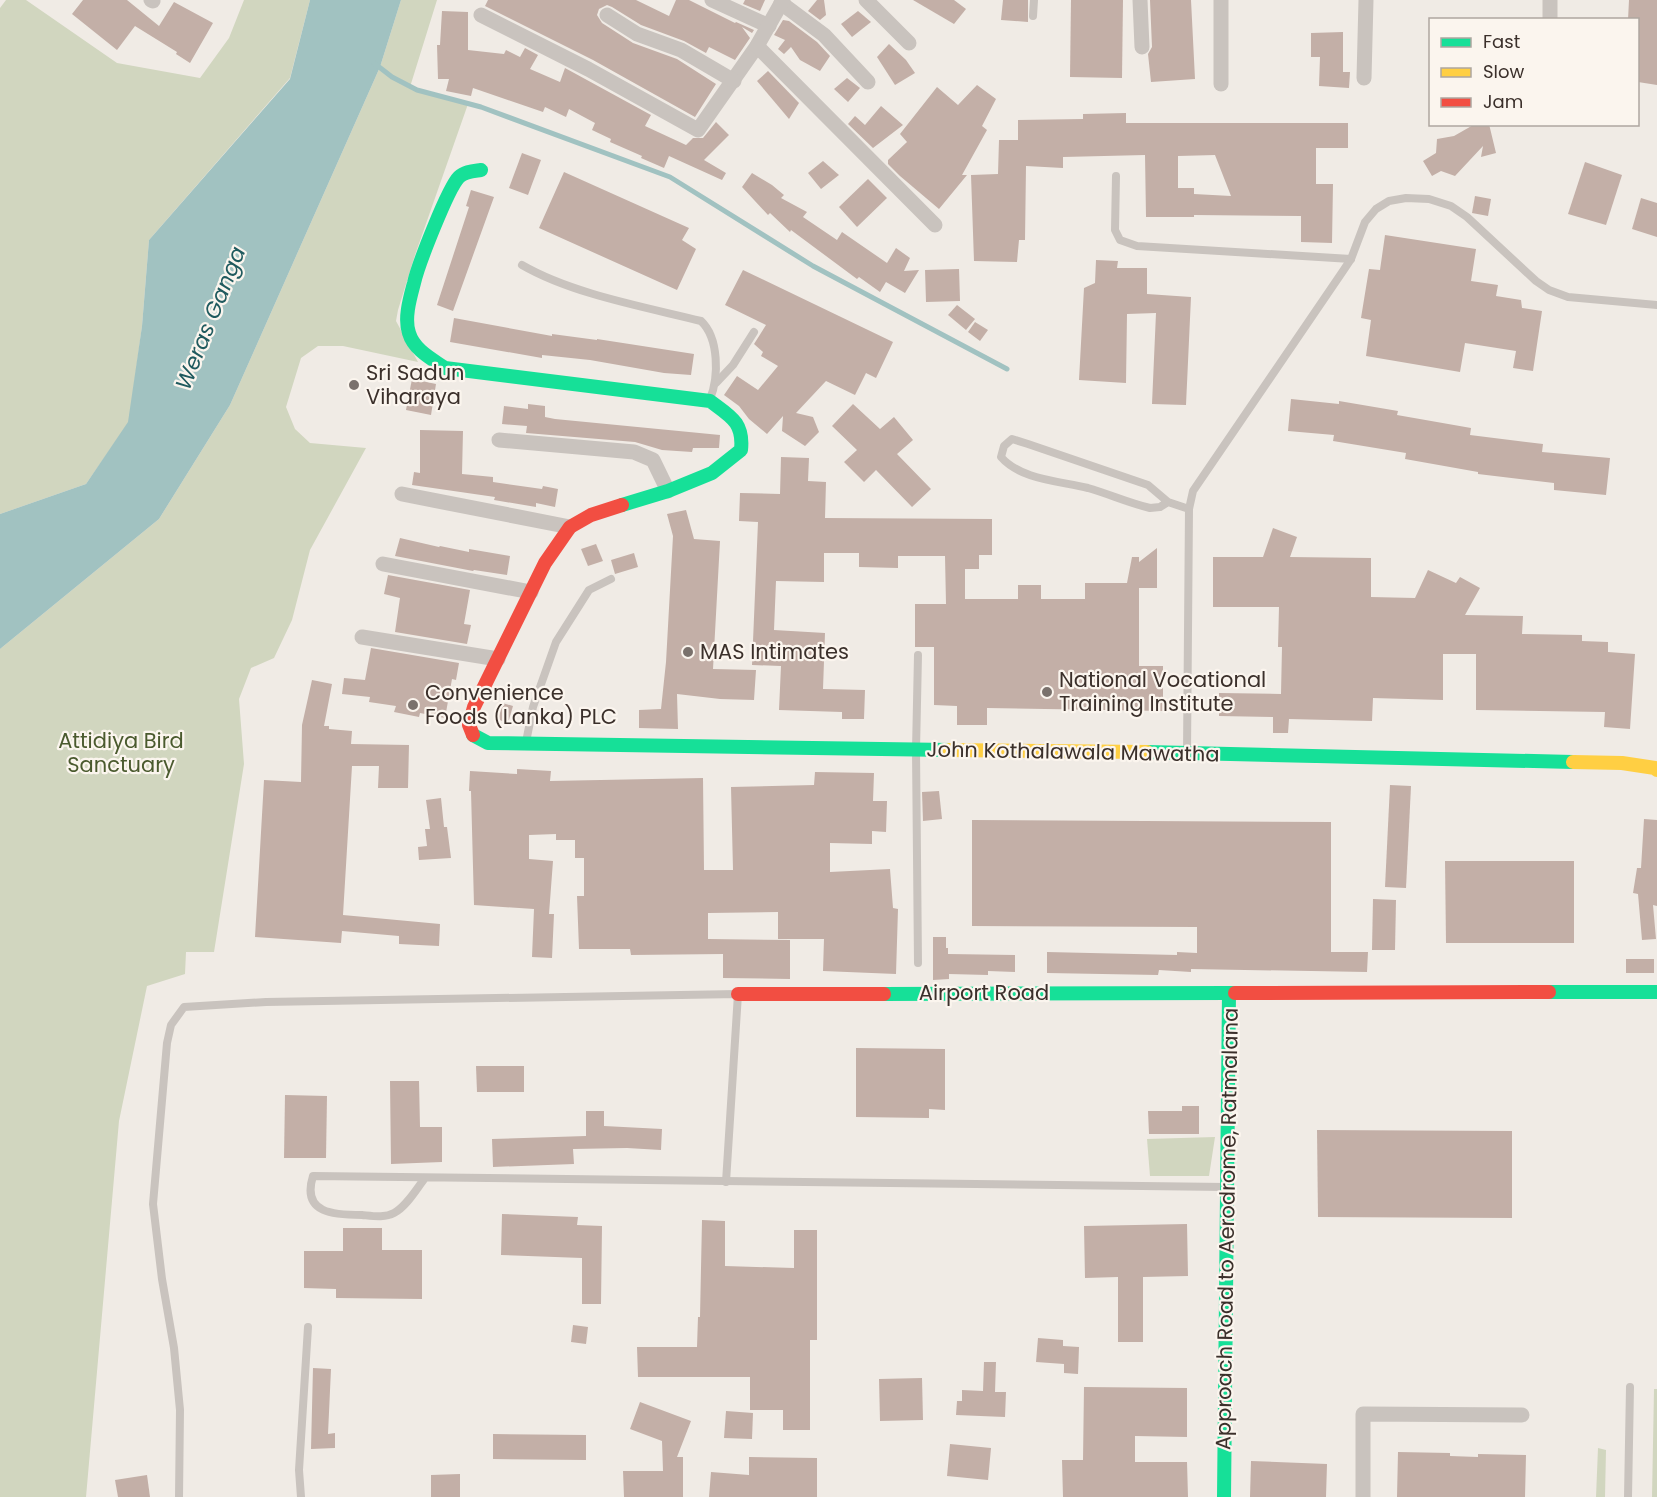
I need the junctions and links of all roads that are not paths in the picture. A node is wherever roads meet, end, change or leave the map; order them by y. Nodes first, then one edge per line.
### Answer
1 (712, 0) edge
2 (866, 0) edge
3 (1034, 0) edge
4 (1140, 0) edge
5 (1221, 0) edge
6 (1366, 0) edge
7 (1550, 0) edge
8 (782, 2) edge
9 (481, 15) dead end
10 (607, 15) dead end
11 (1033, 16) dead end
12 (1550, 18) edge
13 (769, 26) junction
14 (909, 43) dead end
15 (757, 46) junction
16 (1142, 47) dead end
17 (1364, 78) dead end
18 (734, 81) junction
19 (868, 82) dead end
20 (1221, 84) dead end
21 (481, 170) dead end
22 (1116, 176) dead end
23 (935, 225) dead end
24 (1350, 259) junction
25 (522, 265) dead end
26 (1657, 305) edge
27 (754, 332) dead end
28 (716, 383) junction
29 (710, 400) junction
30 (499, 440) dead end
31 (668, 490) junction
32 (402, 494) dead end
33 (1168, 502) junction
34 (1189, 509) junction
35 (570, 527) junction
36 (383, 564) dead end
37 (611, 579) dead end
38 (531, 592) junction
39 (362, 637) dead end
40 (918, 655) dead end
41 (498, 659) junction
42 (525, 743) junction
43 (916, 750) junction
44 (1187, 753) junction
45 (1656, 768) edge
46 (918, 963) dead end
47 (1657, 992) edge
48 (1229, 993) junction
49 (738, 994) junction
50 (425, 1178) junction
51 (726, 1182) junction
52 (1227, 1187) junction
53 (308, 1327) dead end
54 (1630, 1387) dead end
55 (1522, 1415) dead end
56 (179, 1497) edge
57 (301, 1497) edge
58 (1224, 1497) edge
59 (1363, 1497) edge
60 (1628, 1497) edge

1 - 13 street
2 - 14 street
3 - 11 lane
4 - 16 street
5 - 20 street
6 - 17 street
7 - 12 street
8 - 13 street
8 - 19 street
9 - 18 street
10 - 18 street
13 - 15 street
15 - 18 street
15 - 23 street
21 - 29 street
22 - 24 lane
24 - 26 lane
24 - 34 lane
25 - 28 lane
27 - 28 lane
28 - 29 lane
29 - 31 street
30 - 31 street
31 - 35 street
32 - 35 street
33 - 33 lane
33 - 34 lane
34 - 44 lane
35 - 38 street
36 - 38 street
37 - 42 lane
38 - 41 street
39 - 41 street
40 - 43 lane
41 - 42 street, John Kothalawala Mawatha
42 - 43 street, John Kothalawala Mawatha
43 - 44 street, John Kothalawala Mawatha
43 - 46 lane
44 - 45 street, John Kothalawala Mawatha
47 - 48 street, Approach Road to Aerodrome, Ratmalana
48 - 49 street, Airport Road
48 - 52 street, Approach Road to Aerodrome, Ratmalana
49 - 51 lane
49 - 56 lane
50 - 50 lane
50 - 51 lane
51 - 52 lane
52 - 58 street, Approach Road to Aerodrome, Ratmalana
53 - 57 lane
54 - 60 lane
55 - 59 street

